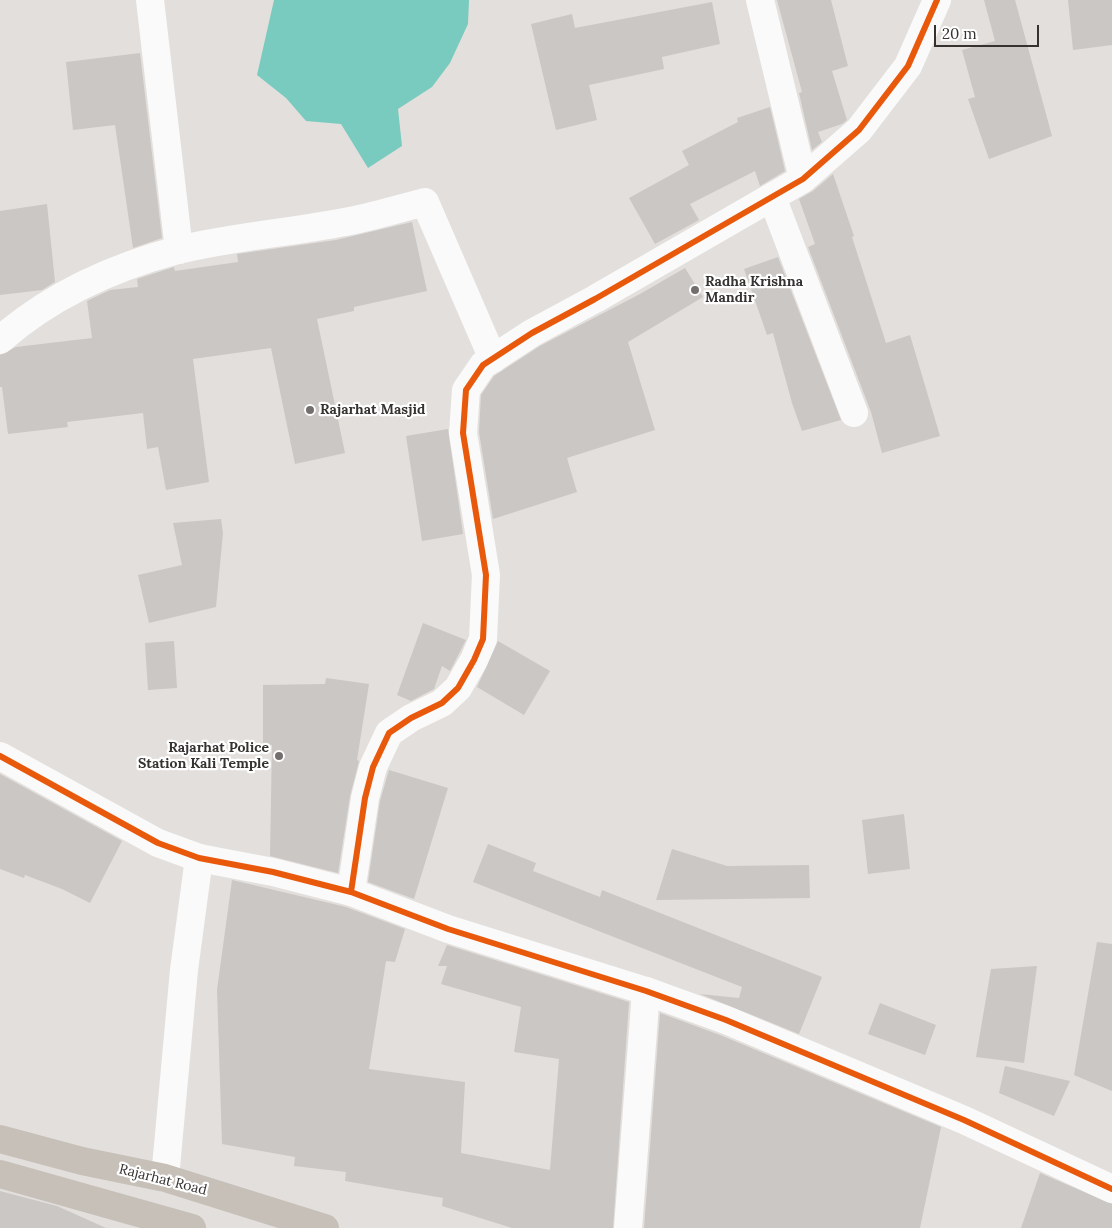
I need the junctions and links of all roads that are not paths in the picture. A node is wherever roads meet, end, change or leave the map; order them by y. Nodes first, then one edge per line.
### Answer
1 (150, 0) edge
2 (760, 0) edge
3 (937, 0) edge
4 (803, 179) junction
5 (772, 197) junction
6 (179, 250) junction
7 (0, 340) edge
8 (493, 358) junction
9 (854, 413) dead end
10 (0, 756) edge
11 (199, 858) junction
12 (351, 892) junction
13 (646, 991) junction
14 (0, 1139) edge
15 (0, 1174) edge
16 (165, 1178) junction
17 (1112, 1189) edge
18 (192, 1228) edge
19 (325, 1228) edge
20 (628, 1228) edge

1 - 6 street
2 - 4 street
3 - 4 street
4 - 5 street
5 - 8 street
5 - 9 street
6 - 7 street
6 - 8 street
8 - 12 street
10 - 11 street
11 - 12 street
11 - 16 street
12 - 13 street
13 - 17 street
13 - 20 street
14 - 16 main road, Rajarhat Road
15 - 18 main road
16 - 19 main road, Rajarhat Road

